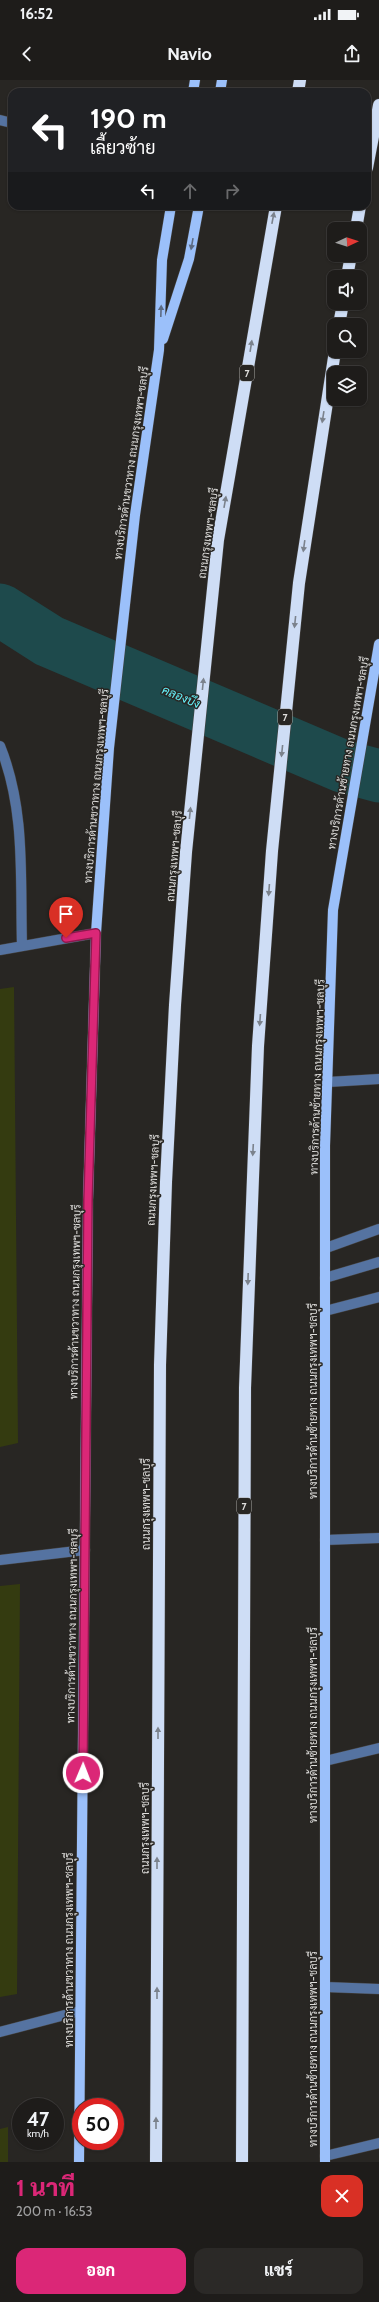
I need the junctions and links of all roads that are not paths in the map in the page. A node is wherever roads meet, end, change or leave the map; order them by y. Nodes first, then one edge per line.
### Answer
1 (379, 105) edge
2 (371, 147) edge
3 (170, 210) edge
4 (198, 210) edge
5 (275, 210) edge
6 (359, 210) edge
7 (357, 222) edge
8 (160, 350) junction
9 (333, 358) edge
10 (379, 644) edge
11 (0, 746) edge
12 (96, 933) junction
13 (22, 946) junction
14 (0, 950) edge
15 (379, 1079) edge
16 (328, 1082) junction
17 (379, 1229) edge
18 (326, 1248) junction
19 (379, 1262) edge
20 (325, 1278) junction
21 (379, 1297) edge
22 (325, 1312) junction
23 (379, 1538) edge
24 (325, 1540) junction
25 (85, 1550) junction
26 (0, 1560) edge
27 (379, 1748) edge
28 (325, 1761) junction
29 (325, 1987) junction
30 (379, 1989) edge
31 (80, 2011) junction
32 (0, 2032) edge
33 (379, 2143) edge
34 (324, 2159) edge
35 (79, 2162) edge
36 (156, 2162) edge
37 (242, 2162) edge

1 - 2 highway
8 -> 3 main road, ทางบริการด้านขวาทาง ถนนกรุงเทพฯ-ชลบุรี
4 -> 8 main road, ทางบริการด้านขวาทาง ถนนกรุงเทพฯ-ชลบุรี
36 -> 5 highway, ถนนกรุงเทพฯ-ชลบุรี / 7
6 - 7 highway
8 - 12 main road, ทางบริการด้านขวาทาง ถนนกรุงเทพฯ-ชลบุรี
9 -> 37 highway, 7
10 - 16 main road, ทางบริการด้านซ้ายทาง ถนนกรุงเทพฯ-ชลบุรี
11 - 13 street
12 - 13 street
12 - 25 main road, ทางบริการด้านขวาทาง ถนนกรุงเทพฯ-ชลบุรี
13 - 14 street
15 - 16 street
16 - 18 main road, ทางบริการด้านซ้ายทาง ถนนกรุงเทพฯ-ชลบุรี
17 - 18 street
18 - 20 main road, ทางบริการด้านซ้ายทาง ถนนกรุงเทพฯ-ชลบุรี
19 - 20 street
20 - 22 main road, ทางบริการด้านซ้ายทาง ถนนกรุงเทพฯ-ชลบุรี
21 - 22 street
22 - 24 main road, ทางบริการด้านซ้ายทาง ถนนกรุงเทพฯ-ชลบุรี
23 - 24 street
24 - 28 main road, ทางบริการด้านซ้ายทาง ถนนกรุงเทพฯ-ชลบุรี
25 - 26 street
25 - 31 main road, ทางบริการด้านขวาทาง ถนนกรุงเทพฯ-ชลบุรี
27 - 28 street
28 - 29 main road, ทางบริการด้านซ้ายทาง ถนนกรุงเทพฯ-ชลบุรี
29 - 30 street
29 - 34 main road, ทางบริการด้านซ้ายทาง ถนนกรุงเทพฯ-ชลบุรี
31 - 32 street
31 - 35 main road, ทางบริการด้านขวาทาง ถนนกรุงเทพฯ-ชลบุรี
33 - 34 street

